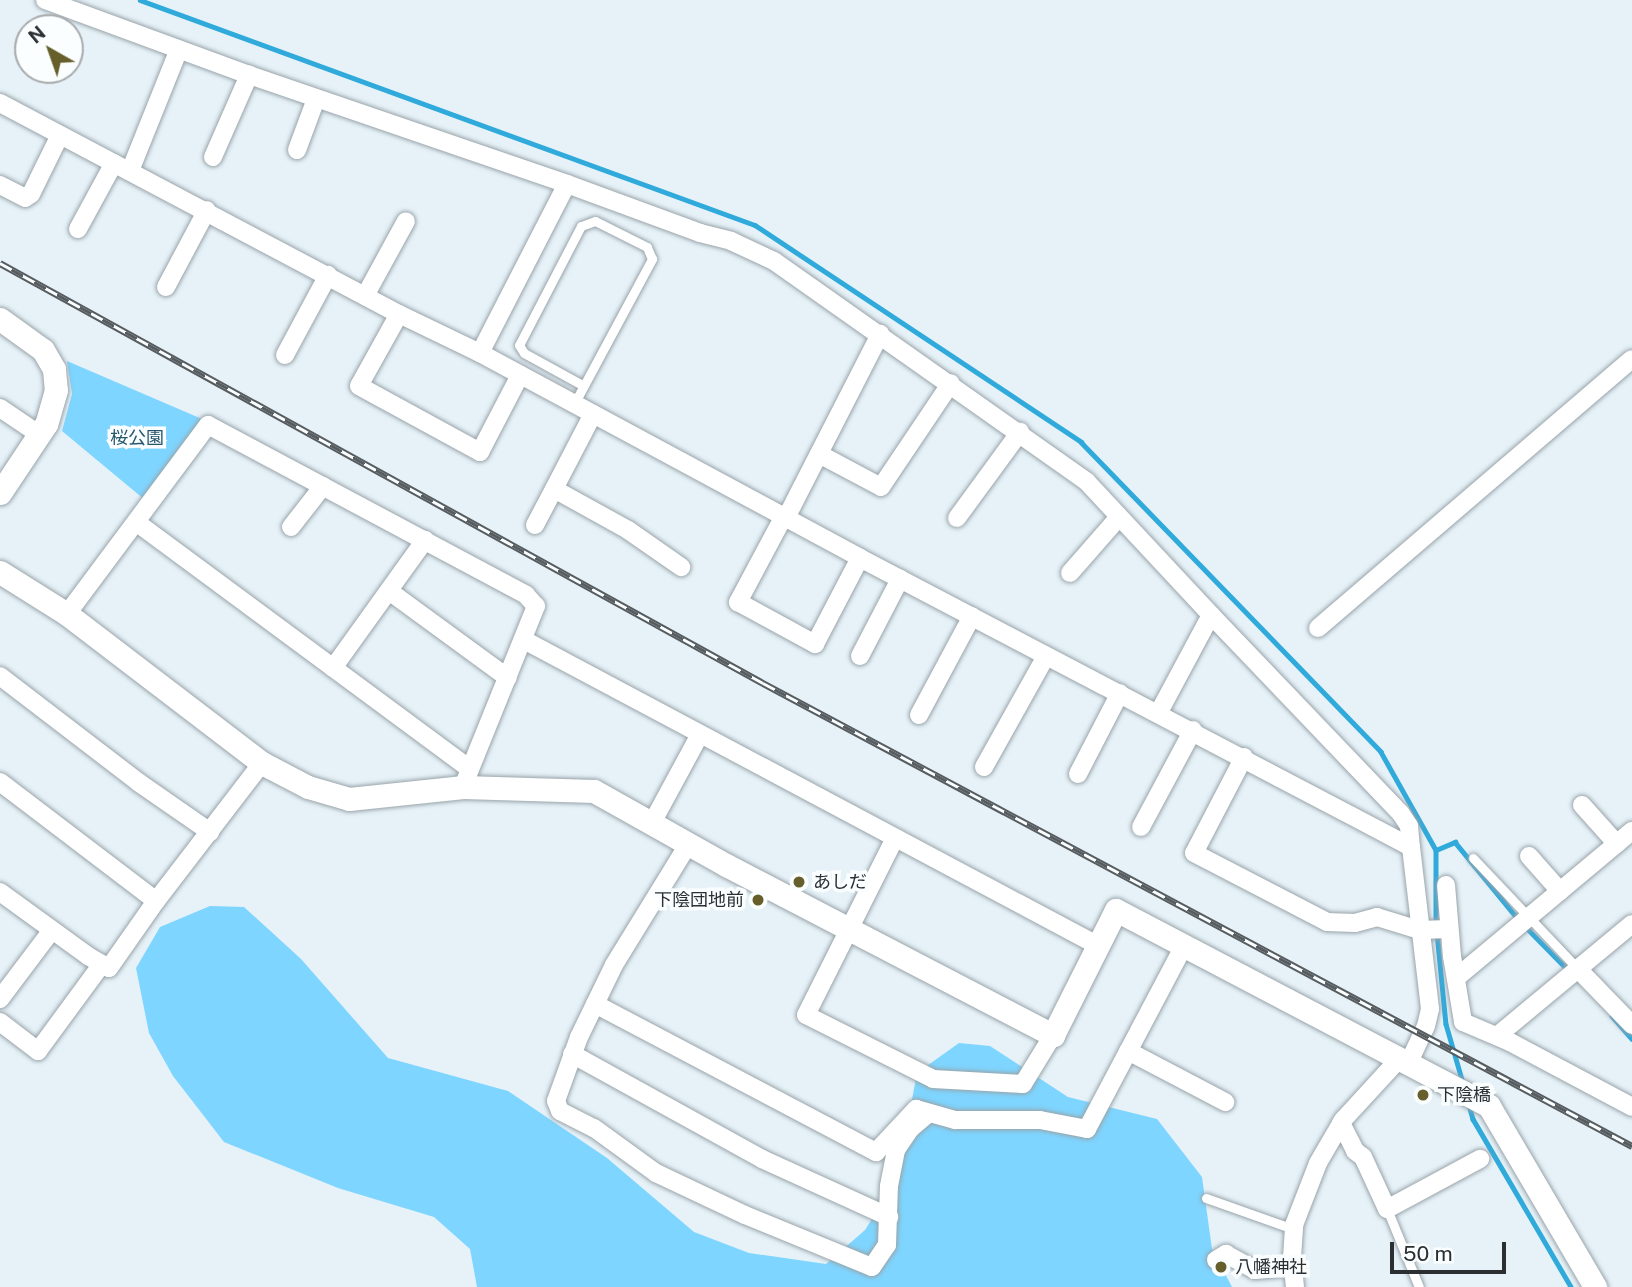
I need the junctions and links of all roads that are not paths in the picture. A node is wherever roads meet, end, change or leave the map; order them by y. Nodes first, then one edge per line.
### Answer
1 (45, 0) edge
2 (179, 49) junction
3 (248, 75) junction
4 (316, 99) junction
5 (0, 103) edge
6 (59, 136) junction
7 (297, 150) dead end
8 (214, 157) dead end
9 (114, 163) junction
10 (130, 171) junction
11 (567, 184) junction
12 (0, 185) edge
13 (207, 210) junction
14 (406, 221) dead end
15 (78, 229) dead end
16 (328, 275) junction
17 (166, 287) dead end
18 (365, 296) junction
19 (399, 314) junction
20 (0, 319) edge
21 (880, 334) junction
22 (480, 353) junction
23 (285, 355) dead end
24 (1632, 359) edge
25 (520, 375) junction
26 (951, 383) junction
27 (584, 386) junction
28 (574, 404) junction
29 (0, 408) edge
30 (593, 414) junction
31 (1020, 432) junction
32 (40, 435) junction
33 (819, 454) junction
34 (323, 486) junction
35 (554, 489) junction
36 (0, 493) edge
37 (785, 517) junction
38 (957, 517) dead end
39 (1119, 517) junction
40 (136, 522) junction
41 (535, 525) dead end
42 (292, 527) dead end
43 (425, 540) junction
44 (860, 558) junction
45 (681, 567) dead end
46 (0, 572) edge
47 (1070, 573) dead end
48 (900, 579) junction
49 (389, 591) junction
50 (67, 614) junction
51 (1212, 615) junction
52 (972, 616) junction
53 (1318, 628) dead end
54 (524, 640) junction
55 (860, 656) dead end
56 (1046, 656) junction
57 (333, 668) junction
58 (0, 676) edge
59 (508, 678) junction
60 (1120, 693) junction
61 (1159, 712) junction
62 (919, 715) dead end
63 (1193, 730) junction
64 (699, 736) junction
65 (1244, 757) junction
66 (262, 763) junction
67 (984, 767) dead end
68 (1078, 774) dead end
69 (467, 778) junction
70 (0, 782) edge
71 (1582, 805) dead end
72 (652, 822) junction
73 (1141, 828) dead end
74 (1632, 831) edge
75 (210, 832) junction
76 (895, 838) junction
77 (689, 843) junction
78 (1617, 844) junction
79 (1411, 847) junction
80 (1530, 856) dead end
81 (1473, 858) dead end
82 (1446, 885) dead end
83 (1560, 891) junction
84 (0, 892) edge
85 (156, 901) junction
86 (1523, 922) junction
87 (1632, 924) edge
88 (52, 930) junction
89 (849, 930) junction
90 (1434, 930) junction
91 (1097, 945) junction
92 (1184, 946) junction
93 (102, 964) junction
94 (1578, 969) junction
95 (1455, 978) junction
96 (0, 999) edge
97 (595, 1004) junction
98 (0, 1023) edge
99 (1632, 1026) edge
100 (1053, 1035) junction
101 (1497, 1036) junction
102 (1128, 1051) junction
103 (572, 1054) junction
104 (1403, 1062) junction
105 (1224, 1102) dead end
106 (1632, 1107) edge
107 (928, 1114) junction
108 (1341, 1123) junction
109 (1480, 1159) dead end
110 (1206, 1198) dead end
111 (1387, 1209) junction
112 (889, 1217) junction
113 (1294, 1229) junction
114 (1216, 1260) dead end
115 (1293, 1267) junction
116 (1295, 1287) edge
117 (1419, 1287) edge
118 (1595, 1287) edge

1 - 2 street
2 - 3 street
2 - 10 street
3 - 4 street
3 - 8 street
4 - 7 street
4 - 11 street
5 - 6 street
6 - 9 street
6 - 12 street
9 - 10 street
9 - 15 street
10 - 13 street
11 - 21 street
11 - 22 street
13 - 16 street
13 - 17 street
14 - 18 street
16 - 18 street
16 - 23 street
18 - 19 street
19 - 22 street
19 - 25 street
20 - 32 street
21 - 26 street
21 - 33 street
22 - 25 street
24 - 53 street
25 - 28 street
26 - 31 street
26 - 33 street
27 - 27 lane
27 - 28 lane
28 - 30 street
29 - 32 street
30 - 35 street
30 - 37 street
31 - 38 street
31 - 39 street
32 - 36 street
33 - 37 street
34 - 40 street
34 - 42 street
34 - 43 street
35 - 41 street
35 - 45 street
37 - 44 street
37 - 44 street
39 - 47 street
39 - 51 street
40 - 50 street
40 - 57 street
43 - 49 street
43 - 54 street
44 - 48 street
46 - 50 street
48 - 52 street
48 - 55 street
49 - 57 street
49 - 59 street
50 - 66 street
51 - 61 street
51 - 79 street
52 - 56 street
52 - 62 street
54 - 59 street
54 - 64 street
56 - 60 street
56 - 67 street
57 - 69 street
58 - 75 street
59 - 69 street
60 - 61 street
60 - 68 street
61 - 63 street
63 - 65 street
63 - 73 street
64 - 72 street
64 - 76 street
65 - 79 street
65 - 90 street
66 - 69 street
66 - 75 street
69 - 72 street
70 - 85 street
71 - 78 street
72 - 77 street
74 - 78 street
75 - 85 street
76 - 89 street
76 - 91 street
77 - 89 street
77 - 97 street
78 - 83 street
79 - 90 street
80 - 83 street
81 - 86 lane
82 - 90 street
83 - 86 street
84 - 88 street
85 - 93 street
86 - 94 lane
86 - 95 street
87 - 94 street
88 - 93 street
88 - 96 street
89 - 100 street
89 - 100 street
90 - 95 street
90 - 104 street
91 - 92 street
91 - 100 street
92 - 102 street
92 - 104 street
93 - 98 street
94 - 99 street
94 - 101 street
95 - 101 street
97 - 103 street
97 - 107 street
101 - 106 street
102 - 105 street
102 - 107 street
103 - 112 street
103 - 112 street
104 - 108 street
104 - 118 street
107 - 112 street
108 - 111 street
108 - 113 street
109 - 111 street
110 - 113 lane
111 - 117 lane
113 - 115 street
114 - 115 street
115 - 116 street

